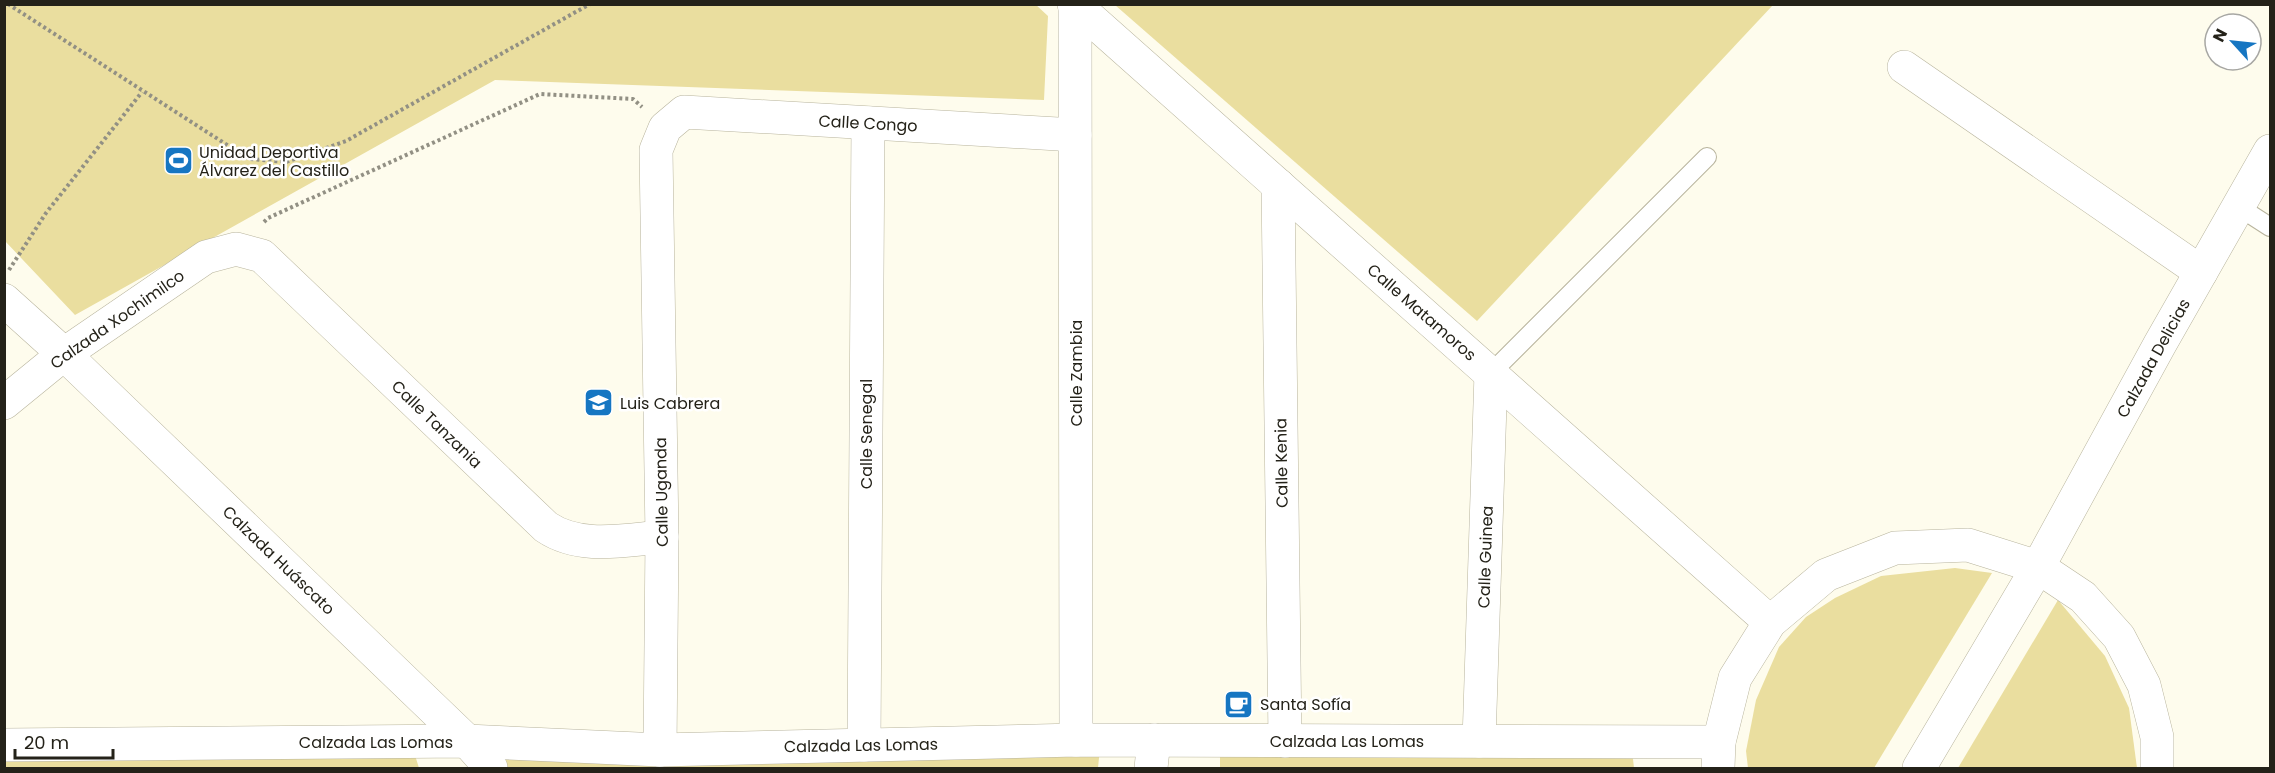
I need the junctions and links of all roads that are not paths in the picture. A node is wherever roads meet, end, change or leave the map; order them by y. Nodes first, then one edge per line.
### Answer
1 (1074, 5) edge
2 (1904, 67) dead end
3 (868, 123) junction
4 (665, 128) joint
5 (1075, 135) junction
6 (2271, 151) edge
7 (1707, 157) dead end
8 (1278, 184) junction
9 (2239, 207) junction
10 (2271, 227) edge
11 (236, 249) joint
12 (2201, 272) junction
13 (6, 288) edge
14 (64, 354) junction
15 (1491, 373) junction
16 (4, 403) edge
17 (662, 537) junction
18 (2038, 567) junction
19 (1770, 622) junction
20 (1077, 740) junction
21 (467, 741) junction
22 (1285, 741) junction
23 (1479, 741) junction
24 (4, 744) edge
25 (864, 745) junction
26 (660, 750) junction
27 (1152, 754) edge
28 (1220, 754) edge
29 (1718, 755) edge
30 (491, 768) edge
31 (1919, 768) edge
32 (2157, 768) edge

1 - 5 street, Calle Zambia
1 - 8 street, Calle Matamoros
2 - 12 street
3 - 4 street, Calle Congo
3 - 5 street, Calle Congo
3 - 25 street, Calle Senegal
4 - 17 street, Calle Uganda
5 - 20 street, Calle Zambia
6 - 9 street, Calzada Delicias
7 - 15 lane
8 - 15 street, Calle Matamoros
8 - 22 street, Calle Kenia
9 - 10 lane
9 - 12 street, Calzada Delicias
11 - 14 street, Calzada Xochimilco
11 - 17 street, Calle Tanzania
12 - 18 street, Calzada Delicias
13 - 14 street, Calzada Huáscato
14 - 16 street, Calzada Xochimilco
14 - 21 street, Calzada Huáscato
15 - 19 street, Calle Matamoros
15 - 23 street, Calle Guinea
17 - 26 street, Calle Uganda
18 - 19 street
18 - 31 street, Calzada Delicias
18 - 32 street
19 - 29 street
20 - 25 street, Calzada Las Lomas
20 - 27 street, Calzada Las Lomas
21 - 24 street, Calzada Las Lomas
21 - 26 street, Calzada Las Lomas
21 - 30 street, Calzada Huáscato
22 - 23 street, Calzada Las Lomas
22 - 28 street, Calzada Las Lomas
23 - 29 street, Calzada Las Lomas
25 - 26 street, Calzada Las Lomas
27 - 28 street, Calzada Las Lomas

